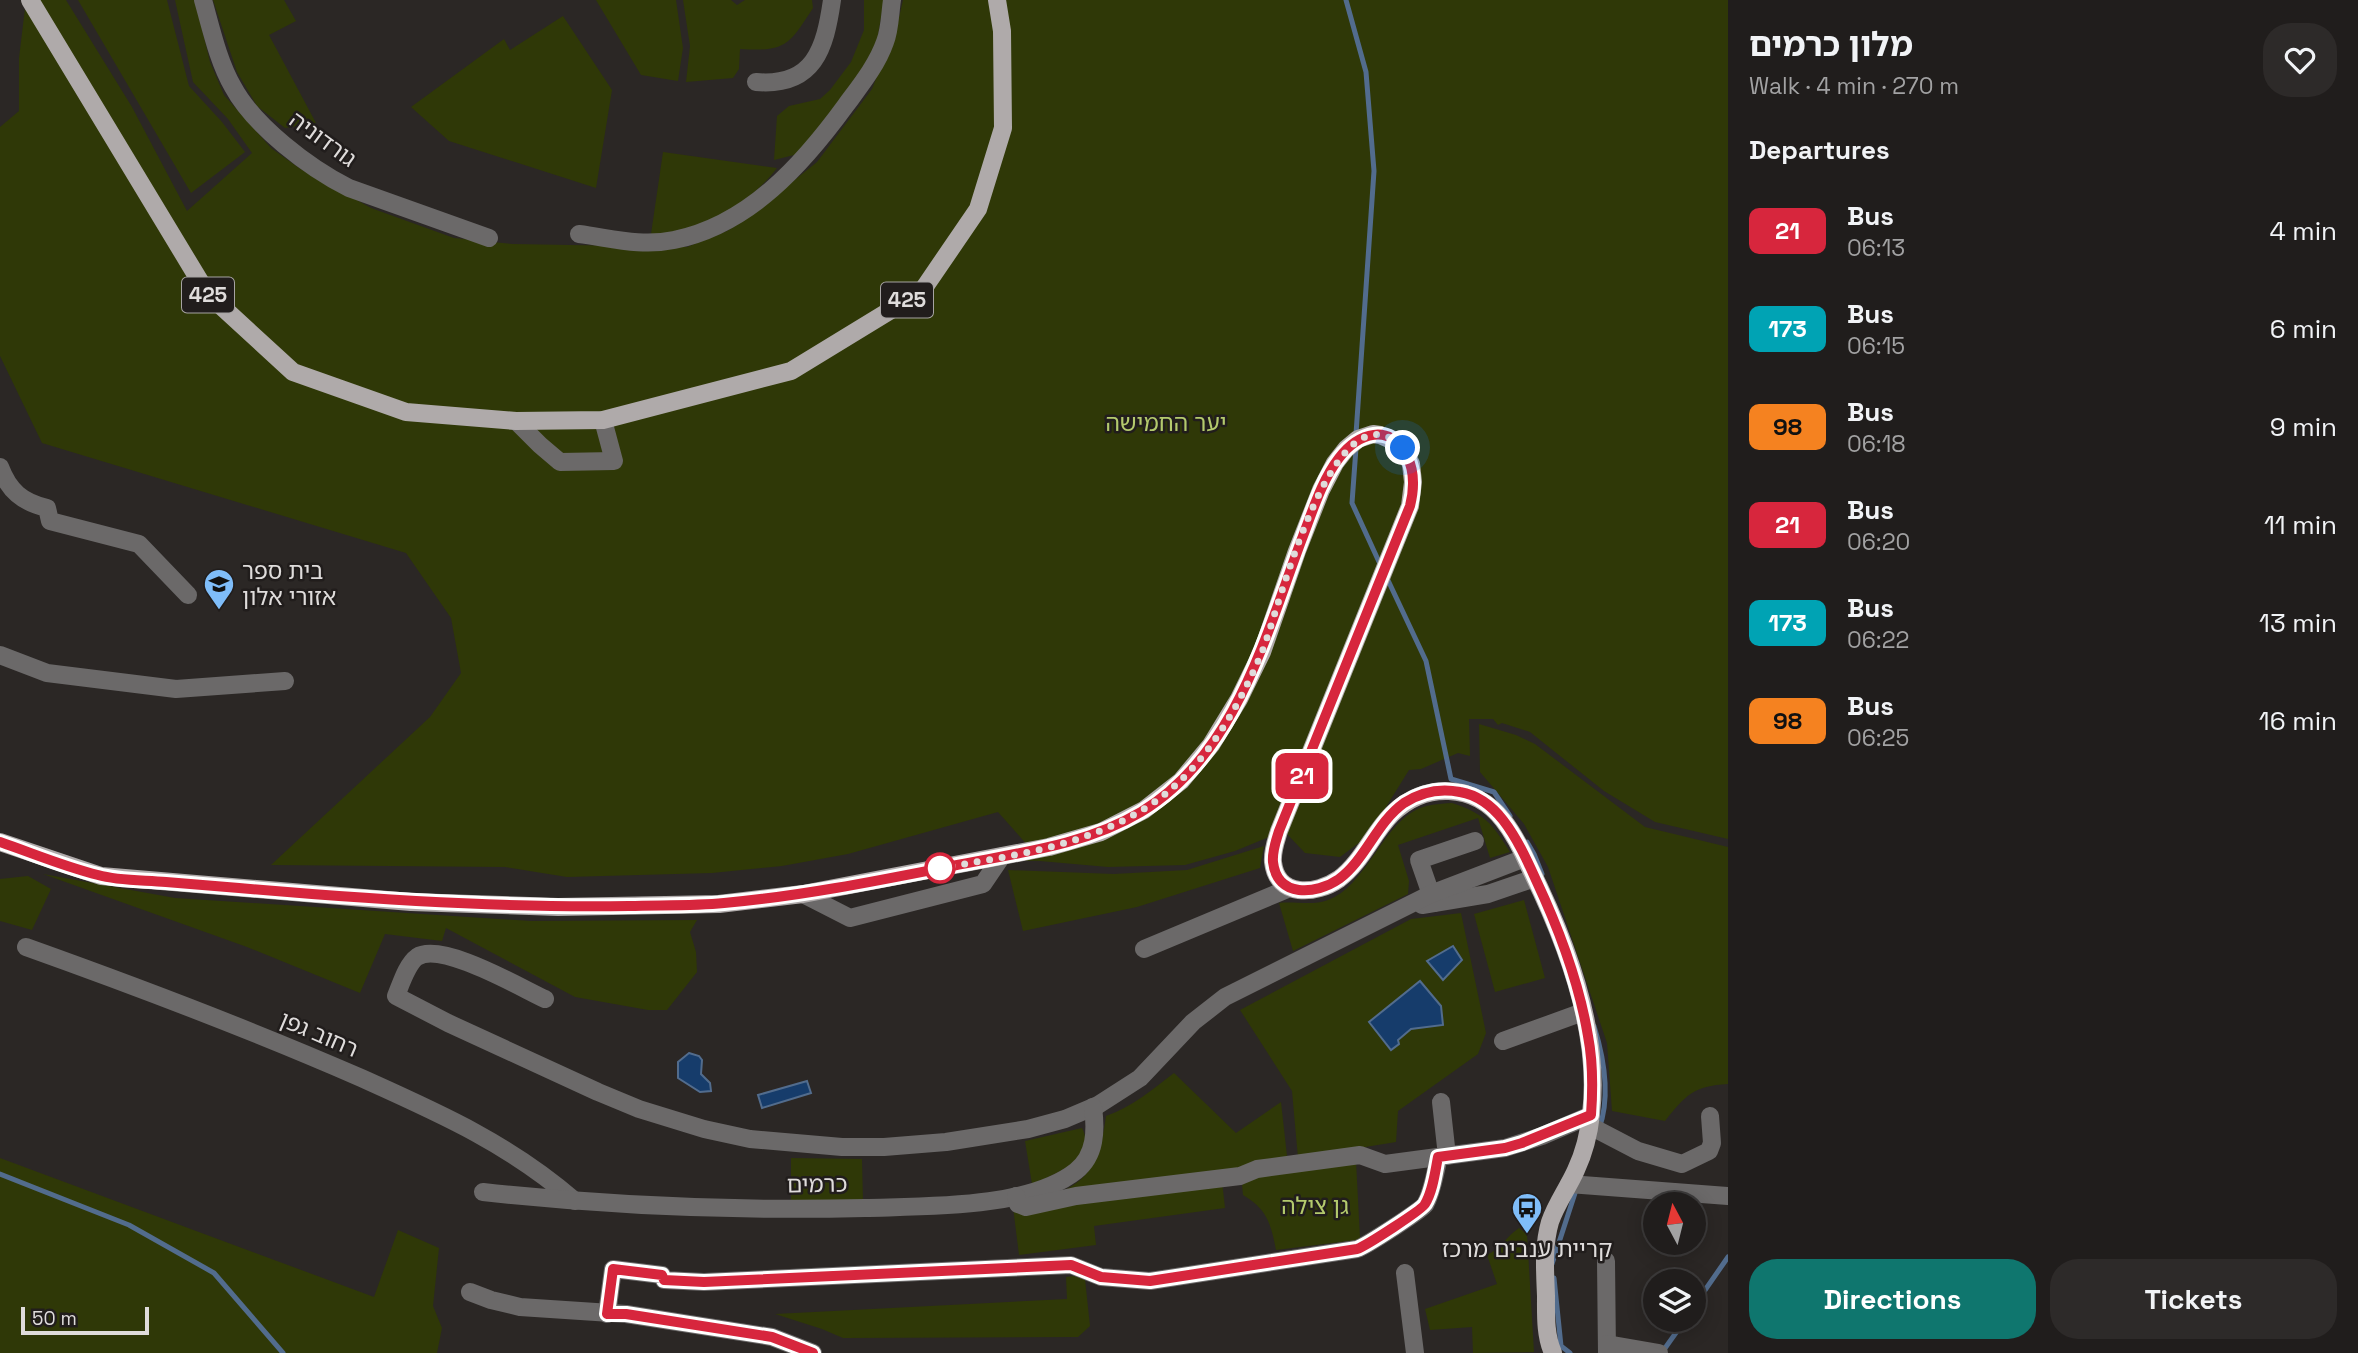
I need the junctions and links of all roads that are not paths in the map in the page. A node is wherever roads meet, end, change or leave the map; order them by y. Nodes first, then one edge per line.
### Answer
1 (30, 0) edge
2 (203, 0) edge
3 (832, 0) edge
4 (892, 0) edge
5 (997, 0) edge
6 (756, 82) dead end
7 (579, 234) dead end
8 (489, 238) dead end
9 (603, 420) junction
10 (516, 421) junction
11 (0, 467) edge
12 (188, 596) dead end
13 (0, 655) edge
14 (285, 681) dead end
15 (1475, 841) dead end
16 (0, 842) edge
17 (1002, 856) junction
18 (1525, 858) junction
19 (1535, 878) junction
20 (1290, 888) junction
21 (803, 894) junction
22 (1432, 899) junction
23 (26, 947) dead end
24 (1144, 949) dead end
25 (545, 999) dead end
26 (1583, 1012) junction
27 (1503, 1041) dead end
28 (1441, 1102) dead end
29 (1093, 1107) junction
30 (1710, 1116) dead end
31 (1590, 1120) junction
32 (1443, 1156) junction
33 (1569, 1184) junction
34 (483, 1192) dead end
35 (1016, 1196) junction
36 (1728, 1196) edge
37 (575, 1201) junction
38 (1606, 1261) dead end
39 (1405, 1273) dead end
40 (470, 1292) dead end
41 (607, 1314) junction
42 (1607, 1349) edge
43 (813, 1353) edge
44 (1415, 1353) edge
45 (1553, 1353) edge
46 (1659, 1353) edge

1 - 10 main road, 425
2 - 8 street, גורדוניה
3 - 6 street
4 - 7 street
5 - 9 main road, 425
9 - 10 main road, 425
9 - 10 street
11 - 12 street
13 - 14 street
15 - 22 street
16 - 21 main road
17 - 20 main road
17 - 21 main road
17 - 21 street
18 - 19 main road
18 - 20 main road
18 - 22 street
19 - 22 street
19 - 26 main road
20 - 24 street
22 - 29 street
23 - 37 street, רחוב גפן
25 - 29 street
26 - 27 street
26 - 31 main road
28 - 32 street
29 - 35 street, כרמים
30 - 31 street
31 - 32 street
31 - 33 main road
32 - 35 street
32 - 41 street
33 - 36 street
33 - 45 main road
34 - 37 street, כרמים
35 - 37 street, כרמים
38 - 42 street
39 - 44 street
40 - 41 street
41 - 43 street
42 - 46 street

